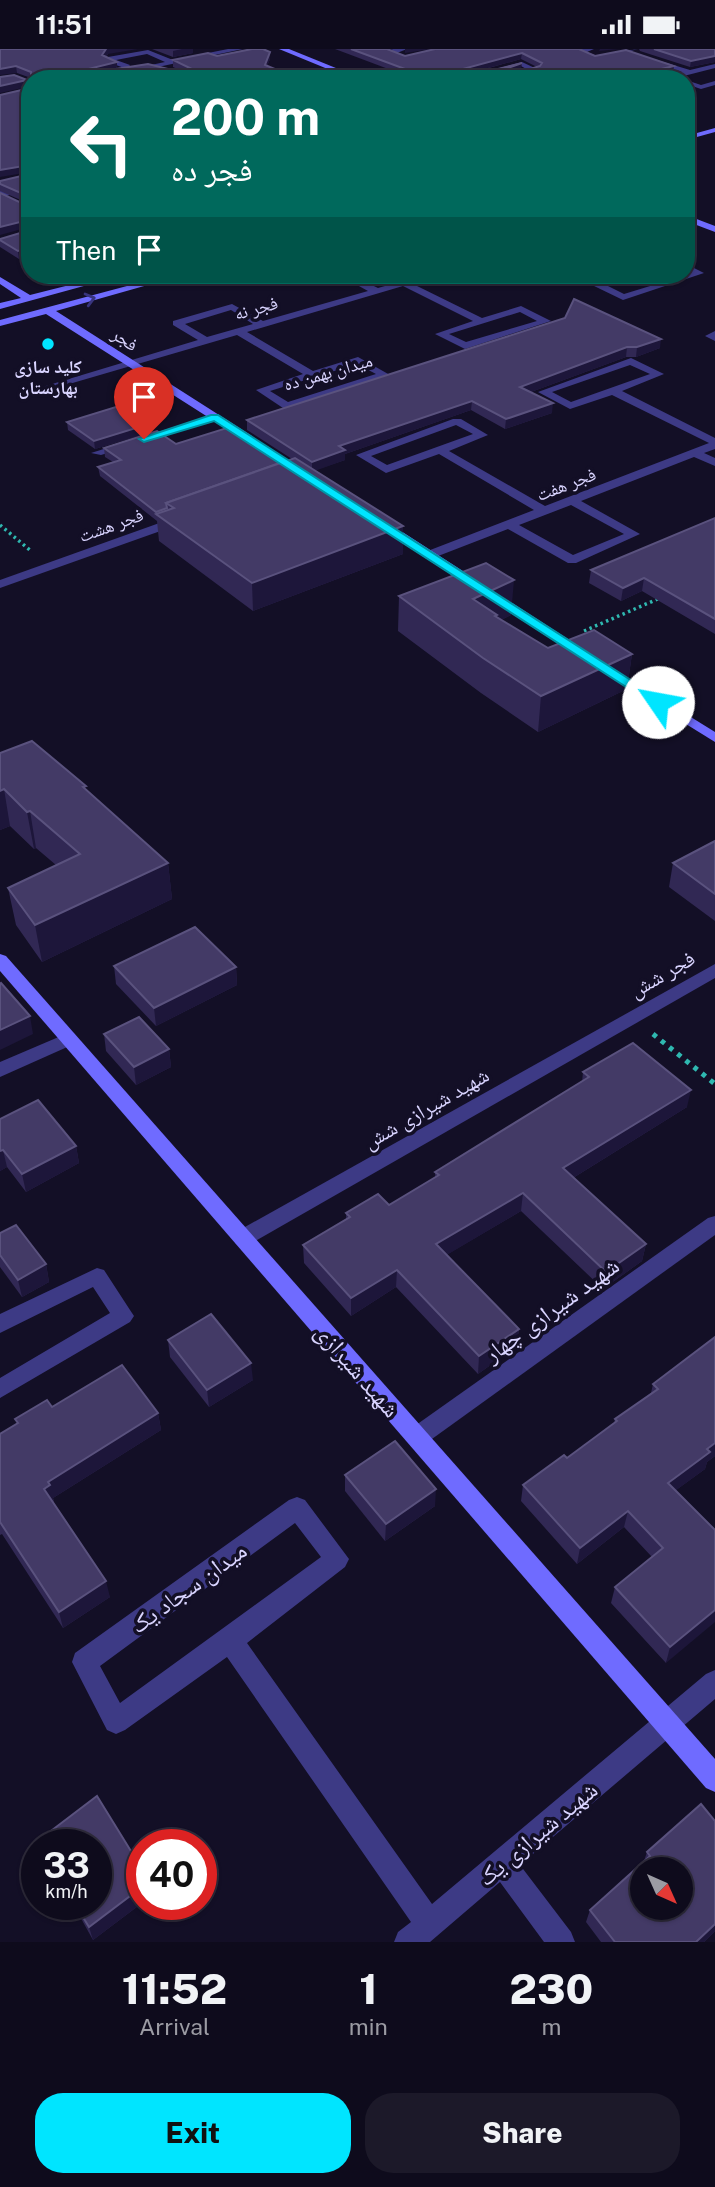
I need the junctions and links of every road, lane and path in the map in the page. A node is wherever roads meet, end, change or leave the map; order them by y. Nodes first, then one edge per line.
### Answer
1 (239, 49) edge
2 (283, 49) edge
3 (403, 49) edge
4 (444, 49) edge
5 (590, 49) edge
6 (630, 50) edge
7 (272, 54) edge
8 (173, 62) junction
9 (157, 65) junction
10 (715, 66) edge
11 (703, 69) junction
12 (134, 70) joint
13 (169, 70) edge
14 (312, 70) edge
15 (336, 70) edge
16 (498, 70) edge
17 (536, 70) edge
18 (684, 70) edge
19 (695, 71) edge
20 (715, 72) edge
21 (715, 83) edge
22 (695, 85) edge
23 (715, 130) edge
24 (695, 136) edge
25 (21, 190) edge
26 (1, 194) edge
27 (11, 200) edge
28 (695, 221) edge
29 (715, 229) edge
30 (0, 281) edge
31 (83, 284) edge
32 (144, 284) edge
33 (363, 284) edge
34 (401, 284) edge
35 (406, 284) edge
36 (600, 284) edge
37 (664, 284) edge
38 (377, 291) junction
39 (28, 298) junction
40 (0, 306) edge
41 (47, 310) junction
42 (481, 321) junction
43 (0, 323) edge
44 (261, 325) junction
45 (239, 332) junction
46 (206, 341) junction
47 (131, 364) junction
48 (311, 374) junction
49 (613, 391) junction
50 (24, 394) dead end
51 (215, 417) junction
52 (715, 443) edge
53 (260, 446) edge
54 (440, 450) junction
55 (97, 453) dead end
56 (695, 453) junction
57 (715, 463) edge
58 (571, 500) junction
59 (544, 511) junction
60 (190, 516) edge
61 (373, 519) edge
62 (0, 524) edge
63 (509, 524) junction
64 (429, 555) junction
65 (49, 566) junction
66 (0, 584) edge
67 (664, 596) edge
68 (562, 640) junction
69 (711, 731) edge
70 (0, 960) edge
71 (715, 970) edge
72 (632, 1017) junction
73 (68, 1039) junction
74 (0, 1070) edge
75 (715, 1084) edge
76 (715, 1224) edge
77 (243, 1238) junction
78 (3, 1316) edge
79 (0, 1389) edge
80 (417, 1437) junction
81 (230, 1640) junction
82 (715, 1683) edge
83 (667, 1724) junction
84 (715, 1779) edge
85 (502, 1863) junction
86 (429, 1924) junction
87 (408, 1942) edge
88 (561, 1942) edge

1 - 8 street
2 - 15 street
3 - 4 street
5 - 6 street
6 - 18 street
7 - 14 street
8 - 9 street
8 - 12 street
9 - 12 street
9 - 13 street
10 - 11 street
11 - 19 street
11 - 20 street
16 - 17 street
21 - 22 street
23 - 24 street
25 - 26 street
26 - 27 street
28 - 29 street
30 - 39 street
31 - 39 street
41 -> 32 street
33 - 38 street
34 - 38 street, فجر نه
35 - 42 street
36 - 37 street
38 - 44 street, فجر نه
39 - 40 street
41 - 43 street
41 - 47 street, فجر
42 - 42 street
44 - 45 street, فجر نه
44 - 46 street
45 - 46 street, فجر نه
45 - 48 street
46 - 47 street, فجر نه
47 - 50 street, فجر نه
47 - 51 street, فجر
48 - 48 street, میدان بهمن ده
49 - 49 street
49 - 52 street
51 - 53 street, فجر
51 - 55 street
52 - 56 street, فجر هفت
54 - 54 street
54 - 59 street
56 - 57 street
56 - 58 street, فجر هفت
58 - 59 street, فجر هفت
58 - 63 street
59 - 63 street, فجر هفت
60 - 65 street, فجر هشت
61 - 64 street
62 - 65 path
63 - 64 street, فجر هفت
64 - 68 street
65 - 66 street, فجر هشت
67 - 68 path
68 - 69 street
70 - 73 street, شهید شیرازی
71 - 72 street, فجر شش
72 - 75 path
72 - 77 street, شهید شیرازی شش
73 - 74 street
73 - 77 street, شهید شیرازی
76 - 80 street, شهید شیرازی چهار
77 - 80 street, شهید شیرازی
78 - 79 street
80 - 83 street, شهید شیرازی
81 - 81 street, میدان سجاد یک
81 - 86 street
82 - 83 street, شهید شیرازی یک
83 - 84 street, شهید شیرازی
83 - 85 street, شهید شیرازی یک
85 - 86 street, شهید شیرازی یک
85 - 88 street
86 - 87 street, شهید شیرازی یک

